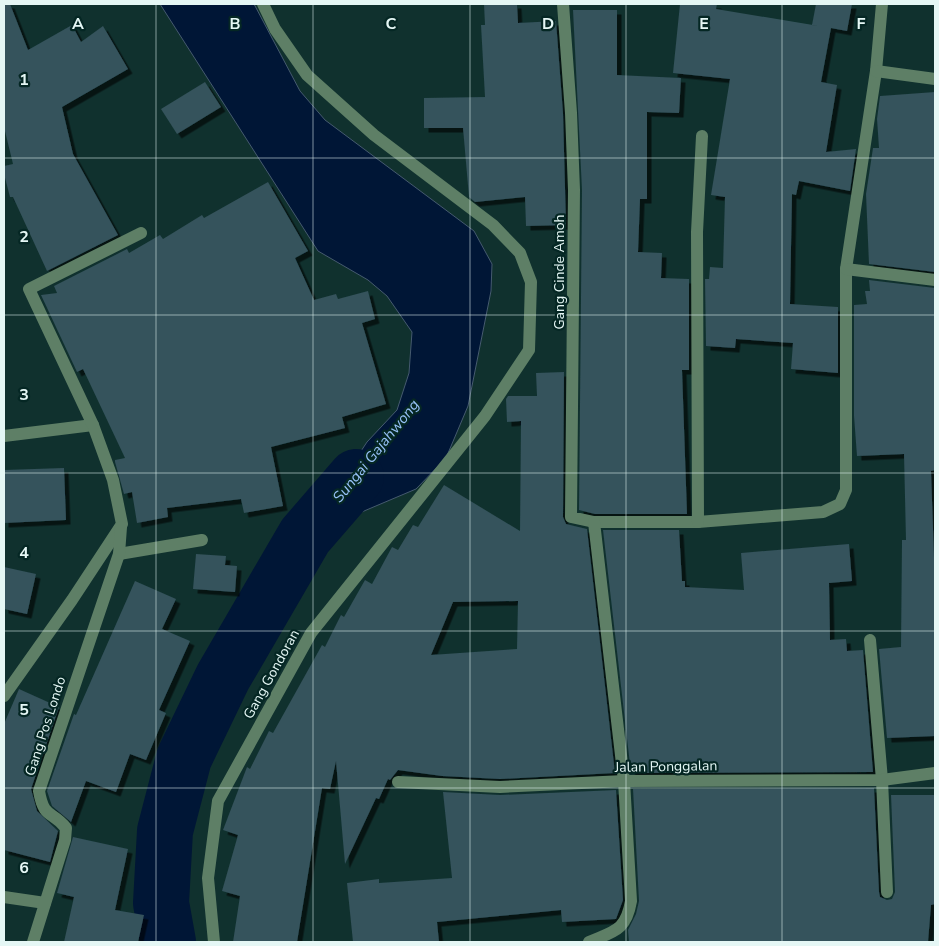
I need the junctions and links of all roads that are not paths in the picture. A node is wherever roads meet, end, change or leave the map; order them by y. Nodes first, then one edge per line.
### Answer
1 (263, 4) edge
2 (563, 4) edge
3 (882, 4) edge
4 (876, 71) junction
5 (935, 79) edge
6 (702, 136) dead end
7 (140, 232) dead end
8 (846, 270) junction
9 (935, 280) edge
10 (93, 425) junction
11 (4, 436) edge
12 (594, 522) junction
13 (698, 522) junction
14 (122, 524) junction
15 (202, 540) dead end
16 (119, 554) junction
17 (870, 640) dead end
18 (4, 696) edge
19 (935, 773) edge
20 (882, 780) junction
21 (624, 781) junction
22 (398, 782) dead end
23 (887, 892) dead end
24 (4, 897) edge
25 (45, 903) junction
26 (34, 942) edge
27 (214, 942) edge
28 (588, 942) edge

1 - 27 street, Gang Gondoran
2 - 12 street, Gang Cinde Amoh
3 - 4 street
4 - 5 street
4 - 8 street
6 - 13 street
7 - 10 street
8 - 9 street
8 - 13 street
10 - 11 street
10 - 14 street
12 - 13 street
12 - 21 street
14 - 16 street
14 - 18 street
15 - 16 street
16 - 25 street, Gang Pos Londo
17 - 20 street
19 - 20 street, Jalan Ponggalan
20 - 21 street, Jalan Ponggalan
20 - 23 street
21 - 22 street, Jalan Ponggalan
21 - 28 street
24 - 25 street
25 - 26 street, Gang Pos Londo

